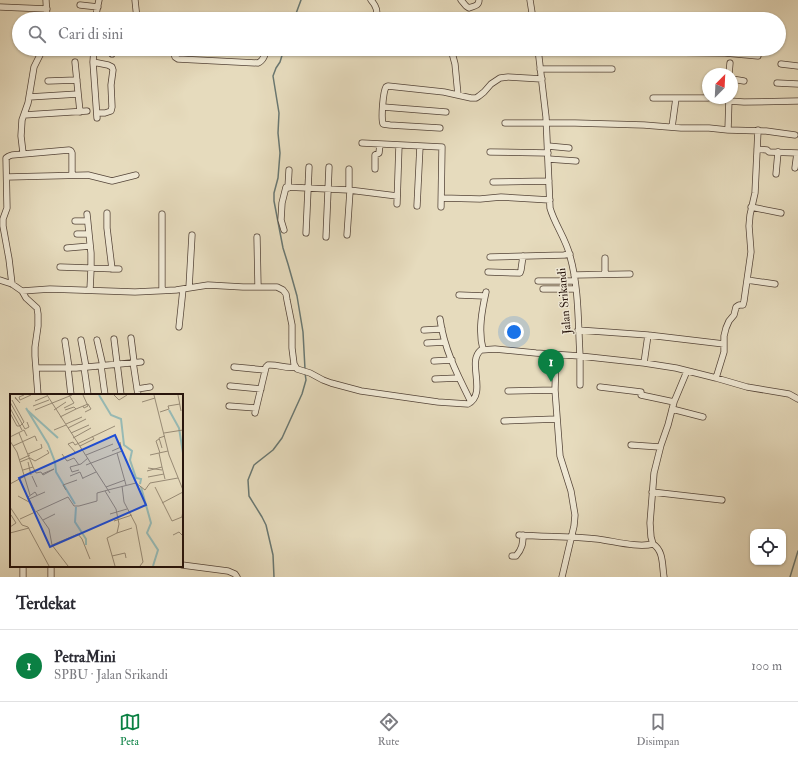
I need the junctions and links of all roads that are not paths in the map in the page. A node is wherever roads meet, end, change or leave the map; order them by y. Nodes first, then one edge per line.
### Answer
1 (46, 0) edge
2 (99, 0) edge
3 (135, 0) edge
4 (371, 0) edge
5 (461, 0) edge
6 (479, 0) edge
7 (530, 0) edge
8 (80, 5) dead end
9 (0, 7) edge
10 (98, 7) junction
11 (47, 9) joint
12 (96, 12) edge
13 (136, 12) edge
14 (377, 12) edge
15 (532, 12) edge
16 (40, 56) edge
17 (93, 56) edge
18 (175, 56) edge
19 (264, 56) edge
20 (453, 56) edge
21 (539, 56) edge
22 (75, 62) dead end
23 (93, 62) junction
24 (730, 63) dead end
25 (781, 64) dead end
26 (798, 66) edge
27 (730, 68) edge
28 (540, 69) junction
29 (612, 69) dead end
30 (542, 79) junction
31 (77, 80) junction
32 (738, 80) edge
33 (48, 81) dead end
34 (744, 81) dead end
35 (777, 83) dead end
36 (798, 84) edge
37 (78, 94) junction
38 (458, 95) junction
39 (29, 97) junction
40 (653, 98) dead end
41 (676, 98) junction
42 (702, 98) edge
43 (738, 99) edge
44 (798, 101) edge
45 (729, 104) edge
46 (383, 107) junction
47 (87, 111) dead end
48 (80, 112) junction
49 (446, 112) dead end
50 (24, 115) junction
51 (505, 123) dead end
52 (547, 123) junction
53 (672, 127) junction
54 (440, 128) dead end
55 (728, 130) junction
56 (762, 131) junction
57 (795, 135) dead end
58 (362, 143) dead end
59 (380, 144) junction
60 (399, 145) junction
61 (420, 146) junction
62 (548, 146) junction
63 (569, 148) dead end
64 (757, 149) junction
65 (490, 152) dead end
66 (778, 152) junction
67 (23, 153) junction
68 (798, 153) edge
69 (548, 156) junction
70 (576, 161) dead end
71 (309, 167) dead end
72 (329, 167) dead end
73 (795, 168) dead end
74 (349, 169) dead end
75 (375, 169) dead end
76 (289, 170) dead end
77 (776, 174) dead end
78 (72, 175) junction
79 (136, 175) dead end
80 (7, 177) junction
81 (549, 181) junction
82 (493, 182) dead end
83 (288, 188) junction
84 (308, 188) junction
85 (328, 190) junction
86 (349, 191) junction
87 (397, 196) junction
88 (442, 198) junction
89 (3, 199) edge
90 (550, 200) junction
91 (397, 204) dead end
92 (417, 206) dead end
93 (441, 207) dead end
94 (751, 207) junction
95 (106, 213) dead end
96 (781, 213) dead end
97 (87, 214) dead end
98 (162, 214) dead end
99 (75, 221) dead end
100 (88, 221) junction
101 (284, 230) dead end
102 (306, 233) dead end
103 (77, 234) dead end
104 (89, 234) junction
105 (192, 235) dead end
106 (347, 235) dead end
107 (257, 237) dead end
108 (326, 237) dead end
109 (90, 246) junction
110 (67, 248) dead end
111 (570, 254) junction
112 (522, 256) junction
113 (490, 257) dead end
114 (605, 258) dead end
115 (60, 267) dead end
116 (91, 269) junction
117 (488, 272) dead end
118 (605, 274) junction
119 (630, 274) dead end
120 (575, 278) junction
121 (0, 280) edge
122 (747, 280) junction
123 (538, 281) dead end
124 (12, 284) junction
125 (775, 284) dead end
126 (258, 286) junction
127 (186, 289) junction
128 (543, 289) dead end
129 (576, 289) junction
130 (90, 290) junction
131 (162, 290) junction
132 (22, 291) junction
133 (459, 295) dead end
134 (440, 319) dead end
135 (179, 327) dead end
136 (442, 329) junction
137 (424, 330) dead end
138 (578, 330) junction
139 (648, 335) junction
140 (131, 338) dead end
141 (114, 339) dead end
142 (82, 340) dead end
143 (97, 340) dead end
144 (65, 341) dead end
145 (446, 342) junction
146 (426, 343) dead end
147 (724, 344) junction
148 (483, 349) junction
149 (556, 355) junction
150 (580, 356) junction
151 (452, 360) junction
152 (434, 361) dead end
153 (134, 362) junction
154 (141, 362) dead end
155 (644, 363) junction
156 (118, 364) junction
157 (102, 366) junction
158 (295, 366) junction
159 (85, 367) junction
160 (234, 367) dead end
161 (36, 368) junction
162 (69, 368) junction
163 (265, 370) junction
164 (687, 371) junction
165 (459, 378) junction
166 (716, 378) junction
167 (435, 379) dead end
168 (580, 385) dead end
169 (230, 386) dead end
170 (150, 387) dead end
171 (600, 387) dead end
172 (261, 389) junction
173 (555, 390) junction
174 (508, 391) dead end
175 (138, 392) edge
176 (38, 394) edge
177 (71, 394) edge
178 (88, 394) edge
179 (106, 394) edge
180 (121, 394) edge
181 (798, 399) edge
182 (471, 402) junction
183 (674, 402) junction
184 (229, 406) dead end
185 (672, 409) junction
186 (703, 417) dead end
187 (557, 420) junction
188 (504, 421) dead end
189 (631, 445) dead end
190 (660, 447) junction
191 (652, 492) junction
192 (722, 500) dead end
193 (571, 537) junction
194 (653, 544) junction
195 (512, 556) dead end
196 (183, 565) edge
197 (238, 577) edge
198 (562, 577) edge
199 (664, 577) edge

1 - 11 street
2 - 10 street
3 - 13 street
4 - 14 street
5 - 6 street
7 - 15 street
8 - 10 street
9 - 11 street
10 - 12 street
16 - 39 street
17 - 23 street
18 - 19 street
20 - 38 street
21 - 28 street, Jalan Srikandi
22 - 31 street
23 - 23 street
24 - 27 street
25 - 26 street
28 - 29 street
28 - 30 street, Jalan Srikandi
30 - 38 street
30 - 52 street, Jalan Srikandi
31 - 33 street
31 - 37 street
32 - 34 street
35 - 36 street
37 - 39 street
37 - 48 street
38 - 46 street
39 - 50 street
40 - 41 street
41 - 42 street
41 - 53 street
43 - 44 street
45 - 55 street
46 - 49 street
46 - 54 street
47 - 48 street
48 - 50 street
50 - 67 street
51 - 52 street
52 - 53 street
52 - 62 street, Jalan Srikandi
53 - 55 street
55 - 56 street
56 - 57 street
56 - 64 street
58 - 59 street
59 - 60 street
59 - 75 street
60 - 61 street
60 - 87 street
61 - 88 street
61 - 92 street
62 - 63 street
62 - 69 street, Jalan Srikandi
64 - 66 street
64 - 94 street
65 - 69 street
66 - 68 street
66 - 77 street
67 - 78 street
67 - 80 street
68 - 73 street
69 - 70 street
69 - 81 street, Jalan Srikandi
71 - 84 street
72 - 85 street
74 - 86 street
76 - 83 street
78 - 79 street
78 - 80 street
80 - 89 street
81 - 82 street
81 - 90 street, Jalan Srikandi
83 - 84 street
83 - 101 street
84 - 85 street
84 - 102 street
85 - 86 street
85 - 108 street
86 - 87 street
86 - 106 street
87 - 91 street
88 - 90 street
88 - 93 street
89 - 124 street
90 - 111 street, Jalan Srikandi
94 - 96 street
94 - 122 street
95 - 116 street
97 - 100 street
98 - 131 street
99 - 100 street
100 - 104 street
103 - 104 street
104 - 109 street
105 - 127 street
107 - 126 street
109 - 110 street
109 - 116 street
111 - 112 street
111 - 120 street, Jalan Srikandi
112 - 113 street
112 - 117 street
114 - 118 street
115 - 116 street
116 - 130 street
118 - 119 street
118 - 120 street
120 - 123 street
120 - 129 street, Jalan Srikandi
121 - 124 street
122 - 125 street
122 - 147 street
124 - 132 street
126 - 127 street
126 - 158 street
127 - 131 street
127 - 135 street
128 - 129 street
129 - 138 street, Jalan Srikandi
130 - 131 street
130 - 132 street
132 - 161 street
133 - 148 street
134 - 136 street
136 - 137 street
136 - 145 street
138 - 139 street
138 - 150 street, Jalan Srikandi
139 - 147 street
139 - 155 street
140 - 153 street
141 - 156 street
142 - 159 street
143 - 157 street
144 - 162 street
145 - 146 street
145 - 151 street
147 - 166 street
148 - 149 street
148 - 182 street
149 - 150 street
149 - 173 street
150 - 155 street
150 - 168 street, Jalan Srikandi
151 - 152 street
151 - 165 street
153 - 154 street
153 - 156 street
153 - 175 street
155 - 164 street
156 - 157 street
156 - 180 street
157 - 159 street
157 - 179 street
158 - 163 street
158 - 182 street
159 - 162 street
159 - 178 street
160 - 163 street
161 - 162 street
161 - 176 street
162 - 177 street
163 - 172 street
164 - 166 street
164 - 183 street
165 - 167 street
165 - 182 street
166 - 181 street
169 - 172 street
170 - 175 street
171 - 183 street
172 - 184 street
173 - 174 street
173 - 187 street
183 - 185 street
185 - 186 street
185 - 190 street
187 - 188 street
187 - 193 street
189 - 190 street
190 - 191 street
191 - 192 street
191 - 194 street
193 - 194 street
193 - 195 street
193 - 198 street
194 - 199 street
196 - 197 street

